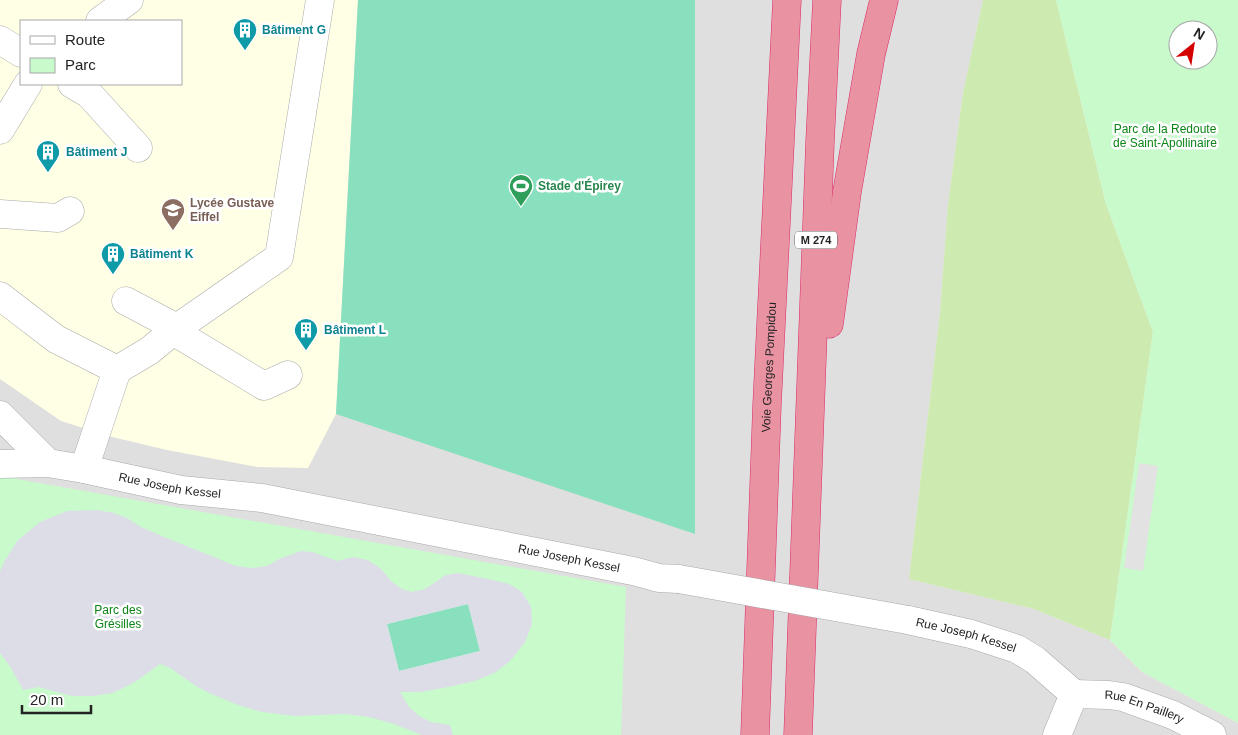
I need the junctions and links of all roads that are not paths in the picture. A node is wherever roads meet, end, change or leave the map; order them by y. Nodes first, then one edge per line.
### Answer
1 (129, 0) edge
2 (320, 0) edge
3 (787, 0) edge
4 (827, 0) edge
5 (884, 0) edge
6 (101, 20) edge
7 (0, 40) edge
8 (20, 52) edge
9 (27, 85) edge
10 (74, 85) edge
11 (0, 130) edge
12 (138, 148) dead end
13 (70, 211) dead end
14 (0, 214) edge
15 (0, 296) edge
16 (126, 301) dead end
17 (175, 329) junction
18 (117, 370) junction
19 (288, 374) dead end
20 (0, 415) edge
21 (0, 447) edge
22 (48, 463) junction
23 (0, 464) edge
24 (84, 469) junction
25 (808, 479) junction
26 (1074, 694) junction
27 (755, 735) edge
28 (798, 735) edge
29 (1057, 735) edge
30 (1212, 735) edge

1 - 6 street
2 - 17 street
3 - 27 highway, Voie Georges Pompidou
4 - 25 highway, M 274
5 - 25 highway
7 - 8 street
9 - 11 street
10 - 12 street
13 - 14 street
15 - 18 street
16 - 17 street
17 - 18 street
17 - 19 street
18 - 24 street
20 - 22 street
21 - 22 street, Rue Joseph Kessel
22 - 23 street, Rue Joseph Kessel
22 - 24 street, Rue Joseph Kessel
24 - 26 street, Rue Joseph Kessel, bridge
25 - 28 highway, M 274
26 - 29 street
26 - 30 street, Rue En Paillery

